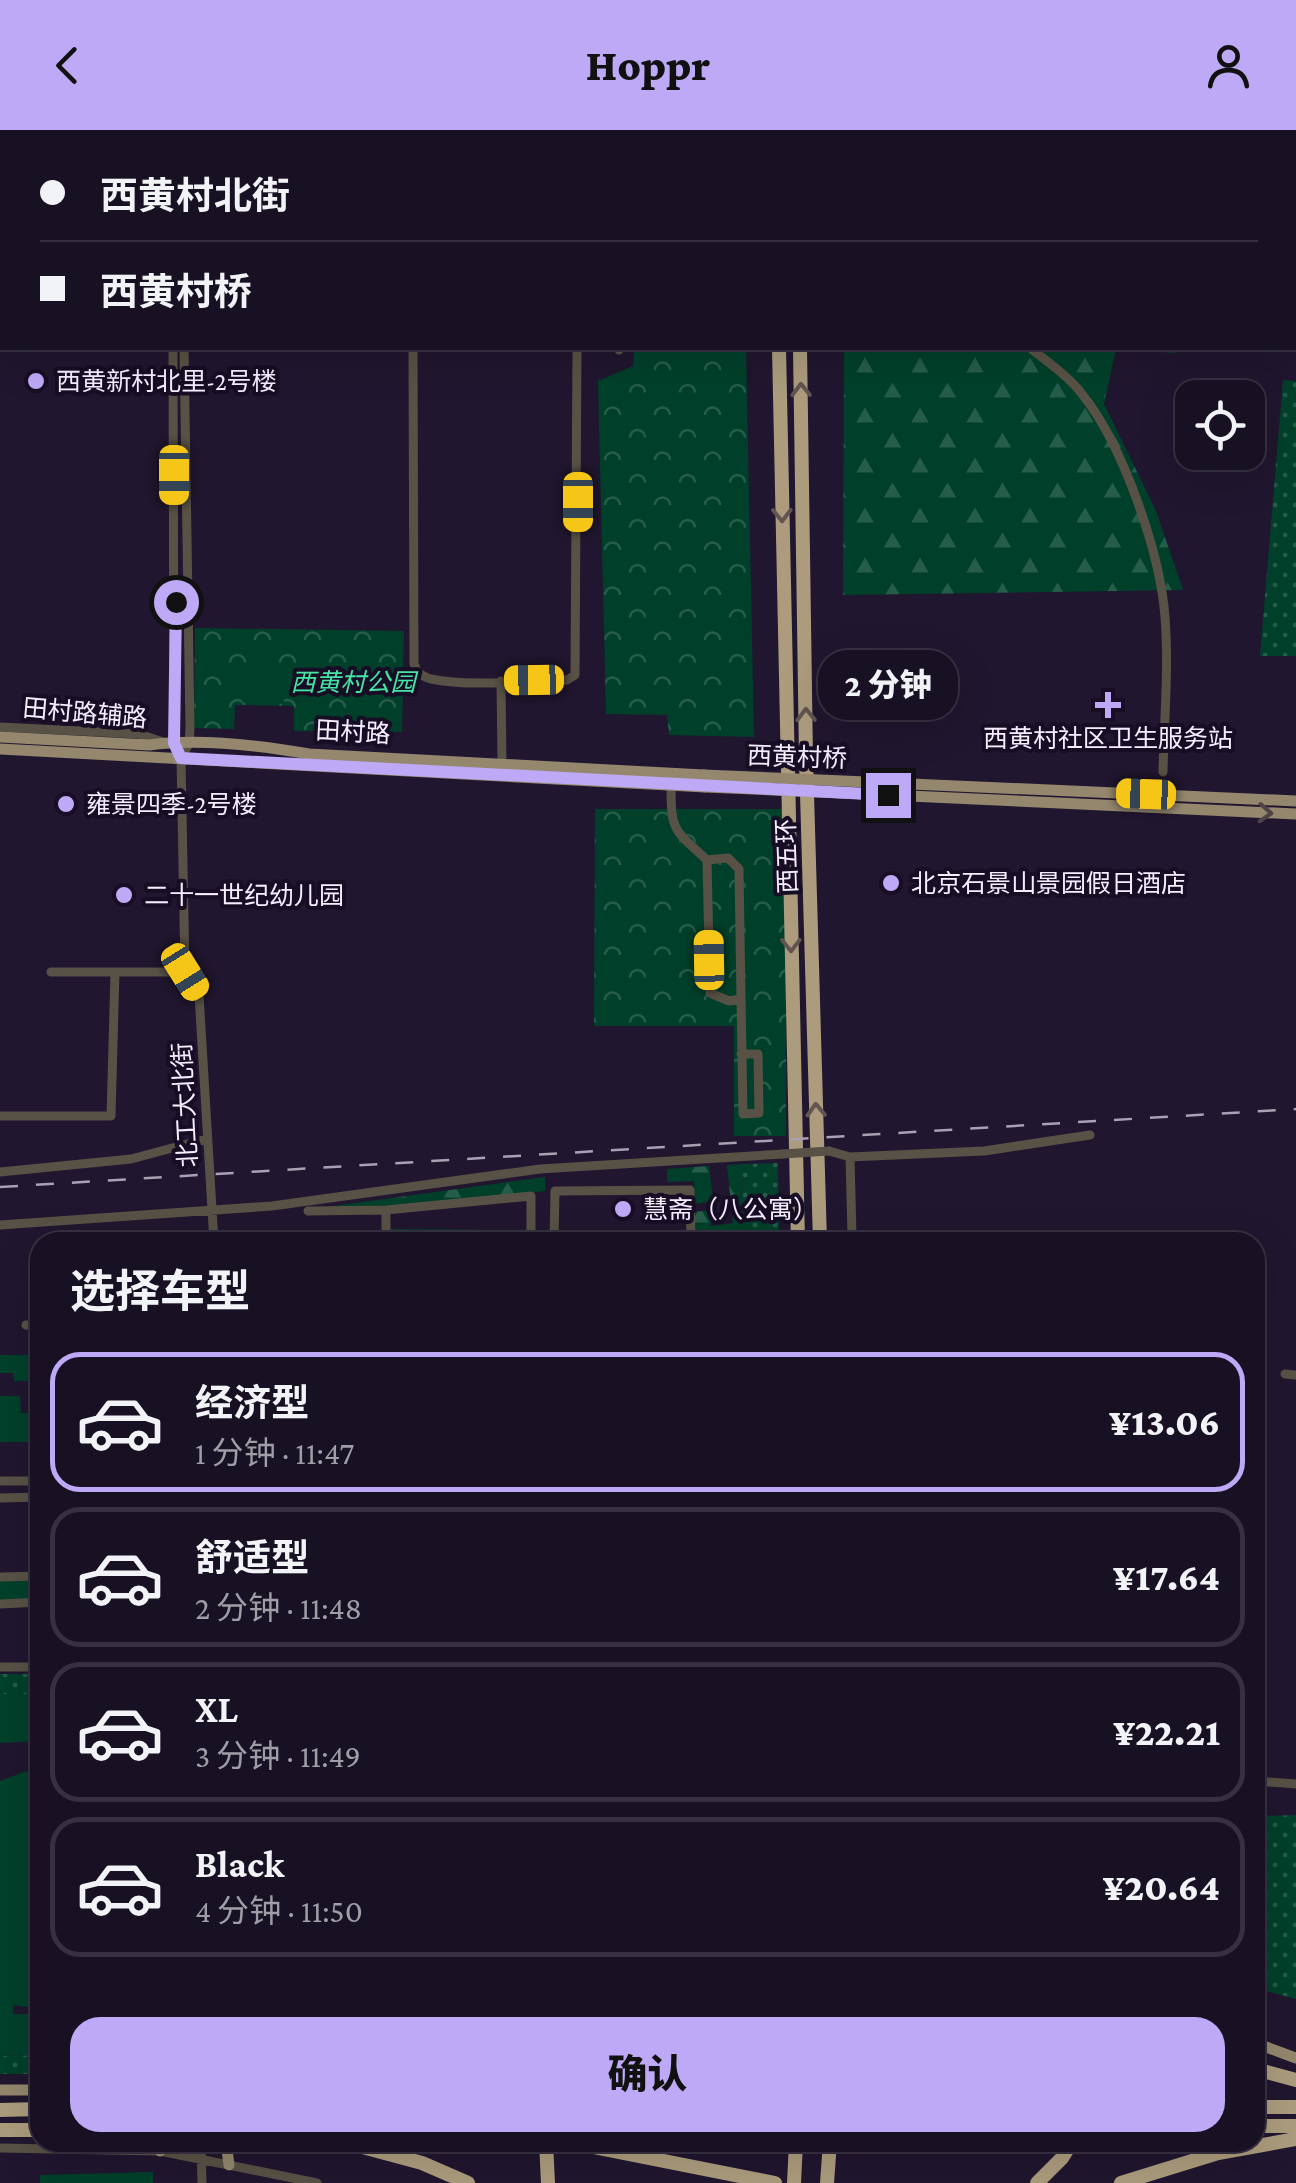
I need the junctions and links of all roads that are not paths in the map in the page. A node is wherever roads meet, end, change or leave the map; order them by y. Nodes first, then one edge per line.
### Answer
1 (173, 350) edge
2 (184, 350) edge
3 (413, 350) edge
4 (577, 350) edge
5 (779, 350) edge
6 (800, 350) edge
7 (1032, 350) edge
8 (501, 681) junction
9 (0, 726) edge
10 (0, 737) edge
11 (170, 743) junction
12 (189, 744) junction
13 (0, 749) edge
14 (181, 758) junction
15 (502, 764) junction
16 (1163, 772) dead end
17 (704, 781) junction
18 (670, 785) junction
19 (888, 789) junction
20 (1296, 801) edge
21 (1296, 814) edge
22 (707, 860) junction
23 (52, 972) dead end
24 (114, 972) junction
25 (185, 972) junction
26 (741, 999) junction
27 (741, 1054) junction
28 (0, 1116) edge
29 (1090, 1135) dead end
30 (206, 1139) junction
31 (850, 1158) junction
32 (0, 1172) edge
33 (386, 1210) junction
34 (308, 1211) dead end
35 (213, 1212) junction
36 (0, 1224) edge
37 (214, 1232) edge
38 (386, 1232) edge
39 (531, 1232) edge
40 (554, 1232) edge
41 (691, 1232) edge
42 (798, 1232) edge
43 (820, 1232) edge
44 (852, 1232) edge
45 (26, 1325) dead end
46 (30, 1325) edge
47 (30, 1480) edge
48 (0, 1481) edge
49 (0, 1498) edge
50 (30, 1498) edge
51 (30, 1576) edge
52 (0, 1577) edge
53 (30, 1602) edge
54 (0, 1604) edge
55 (0, 1667) edge
56 (30, 1667) edge
57 (1265, 1782) edge
58 (1296, 1784) edge
59 (1265, 2047) edge
60 (1296, 2058) edge
61 (1265, 2072) edge
62 (1296, 2080) edge
63 (0, 2090) edge
64 (30, 2090) edge
65 (1265, 2108) edge
66 (1296, 2108) edge
67 (30, 2109) edge
68 (0, 2110) edge
69 (1265, 2126) edge
70 (1296, 2126) edge
71 (0, 2130) edge
72 (30, 2130) edge
73 (1296, 2139) edge
74 (1265, 2145) edge
75 (0, 2148) edge
76 (30, 2148) edge
77 (182, 2152) edge
78 (201, 2152) edge
79 (226, 2152) edge
80 (381, 2152) edge
81 (545, 2152) edge
82 (618, 2152) edge
83 (796, 2152) edge
84 (804, 2152) edge
85 (827, 2152) edge
86 (1066, 2152) edge
87 (1224, 2152) edge
88 (201, 2157) junction
89 (229, 2165) junction
90 (202, 2183) edge
91 (318, 2183) edge
92 (468, 2183) edge
93 (548, 2183) edge
94 (775, 2183) edge
95 (794, 2183) edge
96 (803, 2183) edge
97 (826, 2183) edge
98 (1037, 2183) edge
99 (1122, 2183) edge

1 - 11 street
2 - 12 street
3 - 8 street
4 - 8 street
5 -> 42 highway, 西五环
43 -> 6 highway, 西五环
7 - 16 street
8 - 15 street
9 - 11 street, 田村路辅路
10 - 11 main road, 田村路
11 - 12 main road, 田村路
11 - 14 street
12 - 14 street
12 - 15 main road, 田村路
13 - 14 main road, 田村路
14 - 18 main road, 田村路
14 - 25 street, 北工大北街
15 - 17 main road, 田村路
17 - 18 main road, 田村路
17 - 19 main road, 西黄村桥, bridge
18 - 22 street
19 - 20 main road
19 -> 21 main road
22 - 26 street
22 - 26 street
23 - 24 street
24 - 25 street
24 - 28 street
25 - 30 street, 北工大北街
26 - 27 street
27 - 27 street
29 - 31 street
30 - 32 street
30 - 35 street, 北工大北街
31 - 35 street, bridge
31 - 44 street
33 - 34 street
33 - 38 street
33 - 39 street
35 - 36 street
35 - 37 street, 北工大北街
40 - 41 street
45 - 46 street
47 - 48 street
49 - 50 street
51 - 52 street
53 - 54 street
55 - 56 street
57 - 58 street
59 - 60 main road
61 - 62 highway
63 - 64 main road
65 - 66 highway
67 - 68 highway
69 - 70 highway
71 - 72 highway
73 - 74 highway
75 - 76 street
77 - 88 street
78 - 88 street
79 - 89 main road
80 - 92 highway
81 - 93 highway
82 - 94 highway
83 - 95 highway
84 - 96 highway
85 - 97 highway
86 - 98 highway
87 - 99 highway
88 - 89 street
88 - 90 street
89 - 91 street

